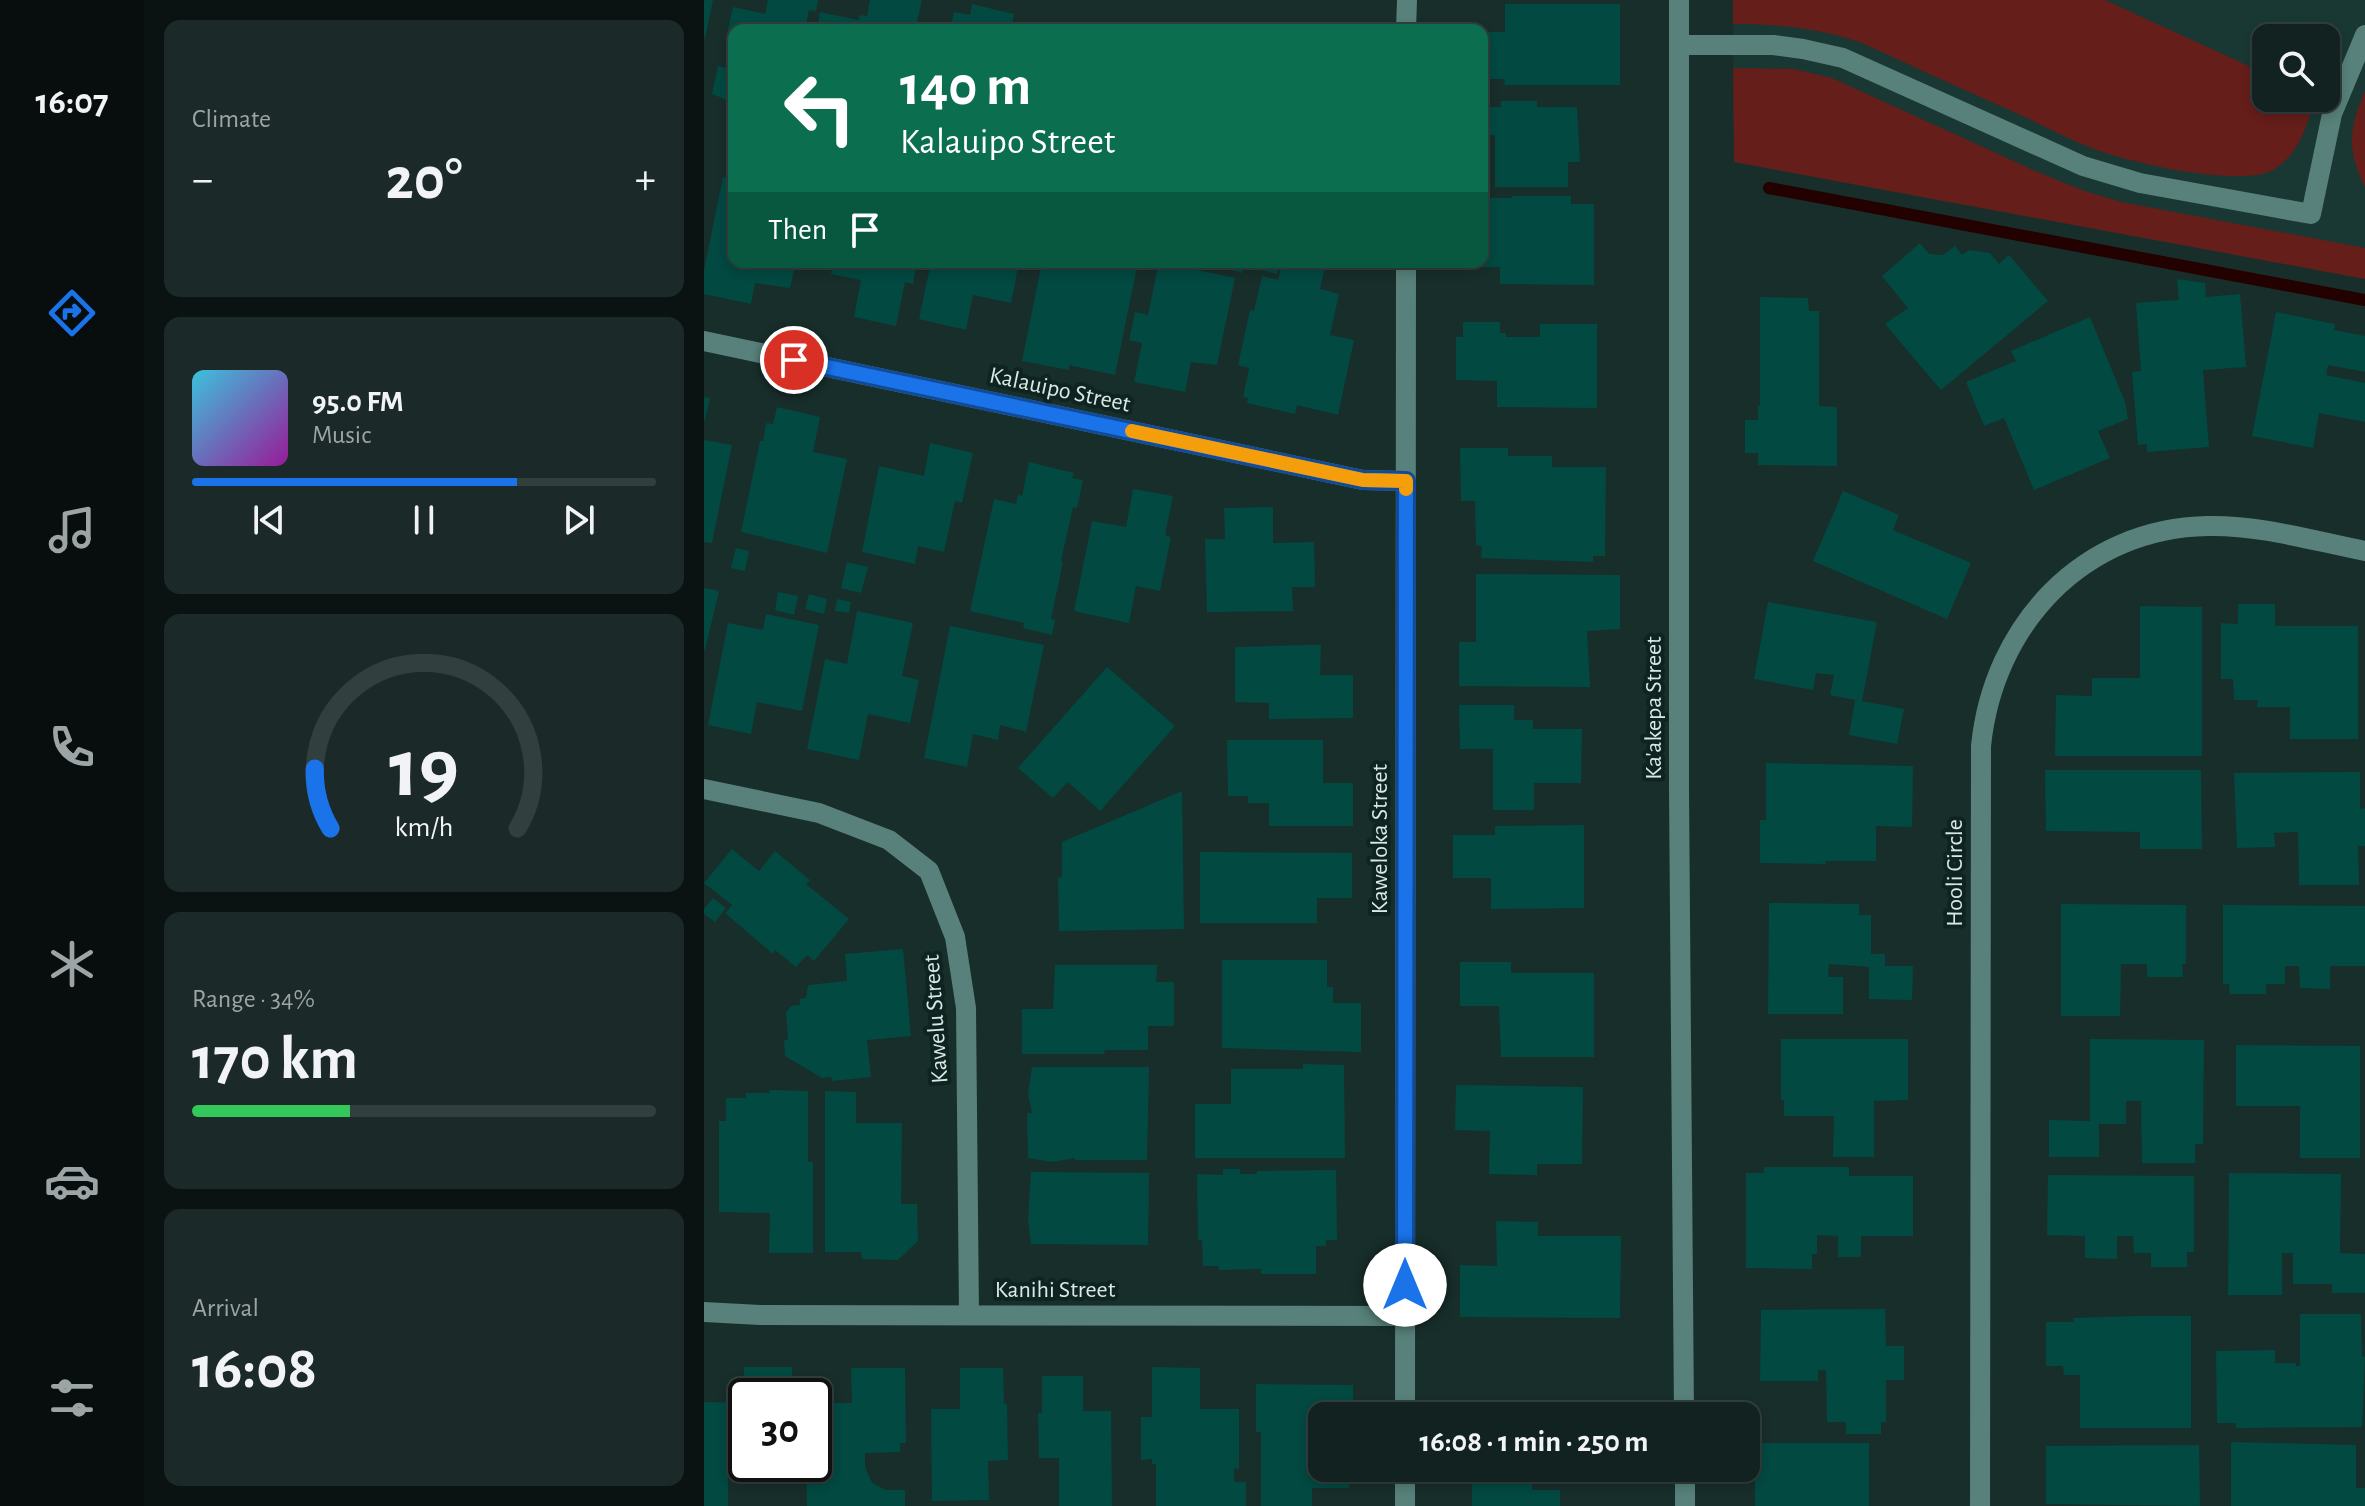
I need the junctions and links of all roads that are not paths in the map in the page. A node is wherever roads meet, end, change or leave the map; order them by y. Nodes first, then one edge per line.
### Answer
1 (1407, 0) edge
2 (1679, 0) edge
3 (1406, 24) edge
4 (2365, 35) edge
5 (1679, 45) junction
6 (1406, 268) edge
7 (704, 341) edge
8 (1406, 481) junction
9 (2365, 551) edge
10 (704, 789) edge
11 (704, 1312) edge
12 (969, 1315) junction
13 (1405, 1316) junction
14 (1405, 1402) edge
15 (1684, 1402) edge
16 (1405, 1482) edge
17 (1685, 1482) edge
18 (1405, 1506) edge
19 (1685, 1506) edge
20 (1980, 1506) edge

1 - 3 street
2 - 5 street, Ka'akepa Street
4 - 5 street
5 - 15 street, Ka'akepa Street
6 - 8 street, Kaweloka Street
7 - 8 street, Kalauipo Street
8 - 13 street, Kaweloka Street
9 - 20 street, Hooli Circle
10 - 12 street, Kawelu Street
11 - 12 street, Kanihi Street
12 - 13 street, Kanihi Street
13 - 14 street, Kaweloka Street
16 - 18 street
17 - 19 street

